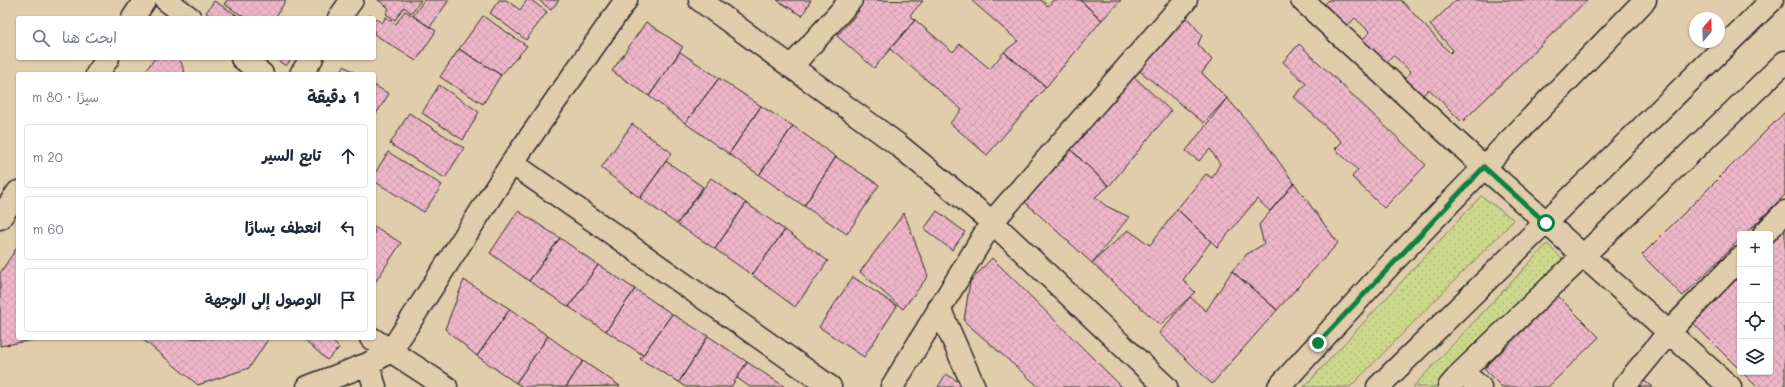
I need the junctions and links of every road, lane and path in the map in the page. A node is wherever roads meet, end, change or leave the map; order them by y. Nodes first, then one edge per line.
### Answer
1 (145, 0) edge
2 (166, 0) edge
3 (352, 0) edge
4 (626, 0) edge
5 (700, 0) edge
6 (1186, 0) edge
7 (1302, 0) edge
8 (1645, 0) edge
9 (1772, 0) edge
10 (843, 4) edge
11 (134, 16) edge
12 (187, 16) edge
13 (340, 16) edge
14 (107, 60) edge
15 (244, 60) edge
16 (311, 60) edge
17 (1785, 62) edge
18 (791, 67) junction
19 (99, 72) edge
20 (260, 72) edge
21 (302, 72) edge
22 (512, 163) junction
23 (1484, 167) junction
24 (16, 195) edge
25 (1785, 212) edge
26 (0, 218) edge
27 (992, 222) junction
28 (1546, 223) junction
29 (1767, 231) edge
30 (1582, 255) junction
31 (1737, 261) edge
32 (939, 308) junction
33 (1669, 332) junction
34 (374, 340) edge
35 (391, 351) junction
36 (368, 364) junction
37 (1455, 379) edge
38 (313, 386) edge
39 (375, 387) edge
40 (446, 387) edge
41 (830, 387) edge
42 (892, 387) edge
43 (974, 387) edge
44 (1166, 387) edge
45 (1279, 387) edge
46 (1378, 387) edge
47 (1480, 387) edge
48 (1624, 387) edge
49 (1730, 387) edge

1 - 11 street
2 - 12 street
3 - 13 street
4 - 22 street
5 - 18 street
6 - 27 street
7 - 23 street
8 - 23 street
9 - 28 street
10 - 18 street
14 - 19 street
15 - 20 street
16 - 21 street
17 - 30 street
18 - 27 street
22 - 35 street
22 - 41 street
23 - 28 street
23 - 45 street
24 - 26 street
25 - 29 street
27 - 32 street
27 - 44 street
28 - 30 street
28 - 46 street
30 - 33 street
30 - 37 street
31 - 33 street
32 - 42 street
32 - 43 street
33 - 48 street
33 - 49 street
34 - 35 street
35 - 36 street
35 - 40 street
36 - 38 street
36 - 39 street
37 - 47 street

